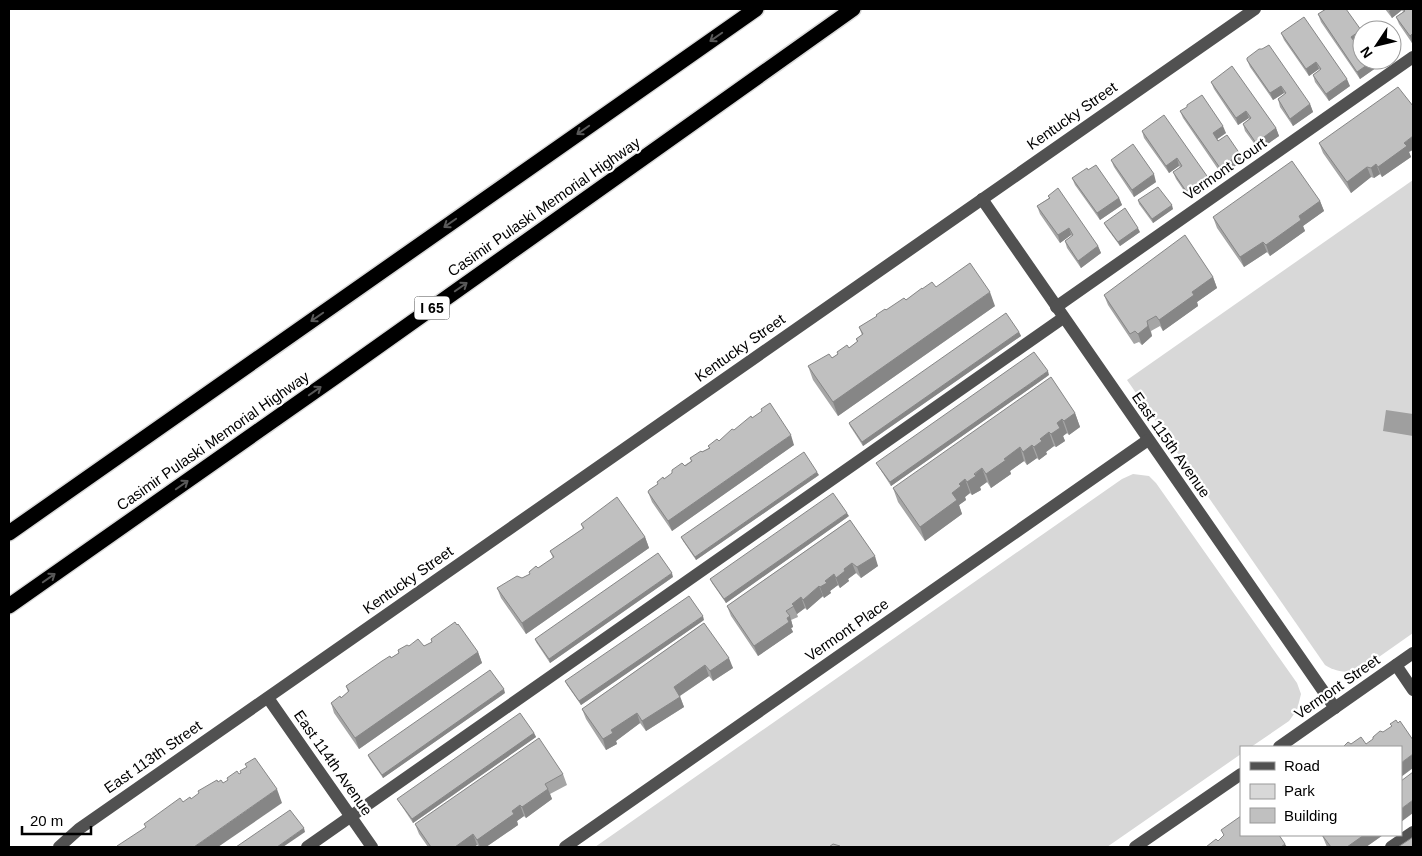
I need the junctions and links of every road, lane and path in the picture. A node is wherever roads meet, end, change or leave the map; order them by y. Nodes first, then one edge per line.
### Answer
1 (756, 9) edge
2 (853, 9) edge
3 (1255, 9) edge
4 (1413, 57) edge
5 (982, 199) junction
6 (1056, 307) junction
7 (1064, 318) junction
8 (1148, 440) junction
9 (9, 533) edge
10 (9, 606) edge
11 (1413, 653) edge
12 (1396, 665) junction
13 (1413, 690) edge
14 (268, 698) junction
15 (1335, 708) junction
16 (244, 714) joint
17 (1280, 746) edge
18 (1240, 775) edge
19 (350, 817) junction
20 (1413, 832) edge
21 (59, 847) edge
22 (307, 847) edge
23 (372, 847) edge
24 (565, 847) edge
25 (1135, 847) edge
26 (1391, 847) edge

1 -> 9 highway
10 -> 2 highway, Casimir Pulaski Memorial Highway / I 65
3 - 5 street, Kentucky Street
4 - 6 street, Vermont Court
5 - 6 street, East 115th Avenue
5 - 14 street, Kentucky Street
6 - 7 street, East 115th Avenue
7 - 8 street, East 115th Avenue
7 - 19 street
8 - 15 street, East 115th Avenue
8 - 24 street, Vermont Place
11 - 12 street, Vermont Street
12 - 13 street
12 - 15 street, Vermont Street
14 - 16 street, Kentucky Street
14 - 19 street, East 114th Avenue
15 - 17 street, Vermont Street
16 - 21 street, East 113th Street
18 - 25 street
19 - 22 street
19 - 23 street, East 114th Avenue
20 - 26 street

